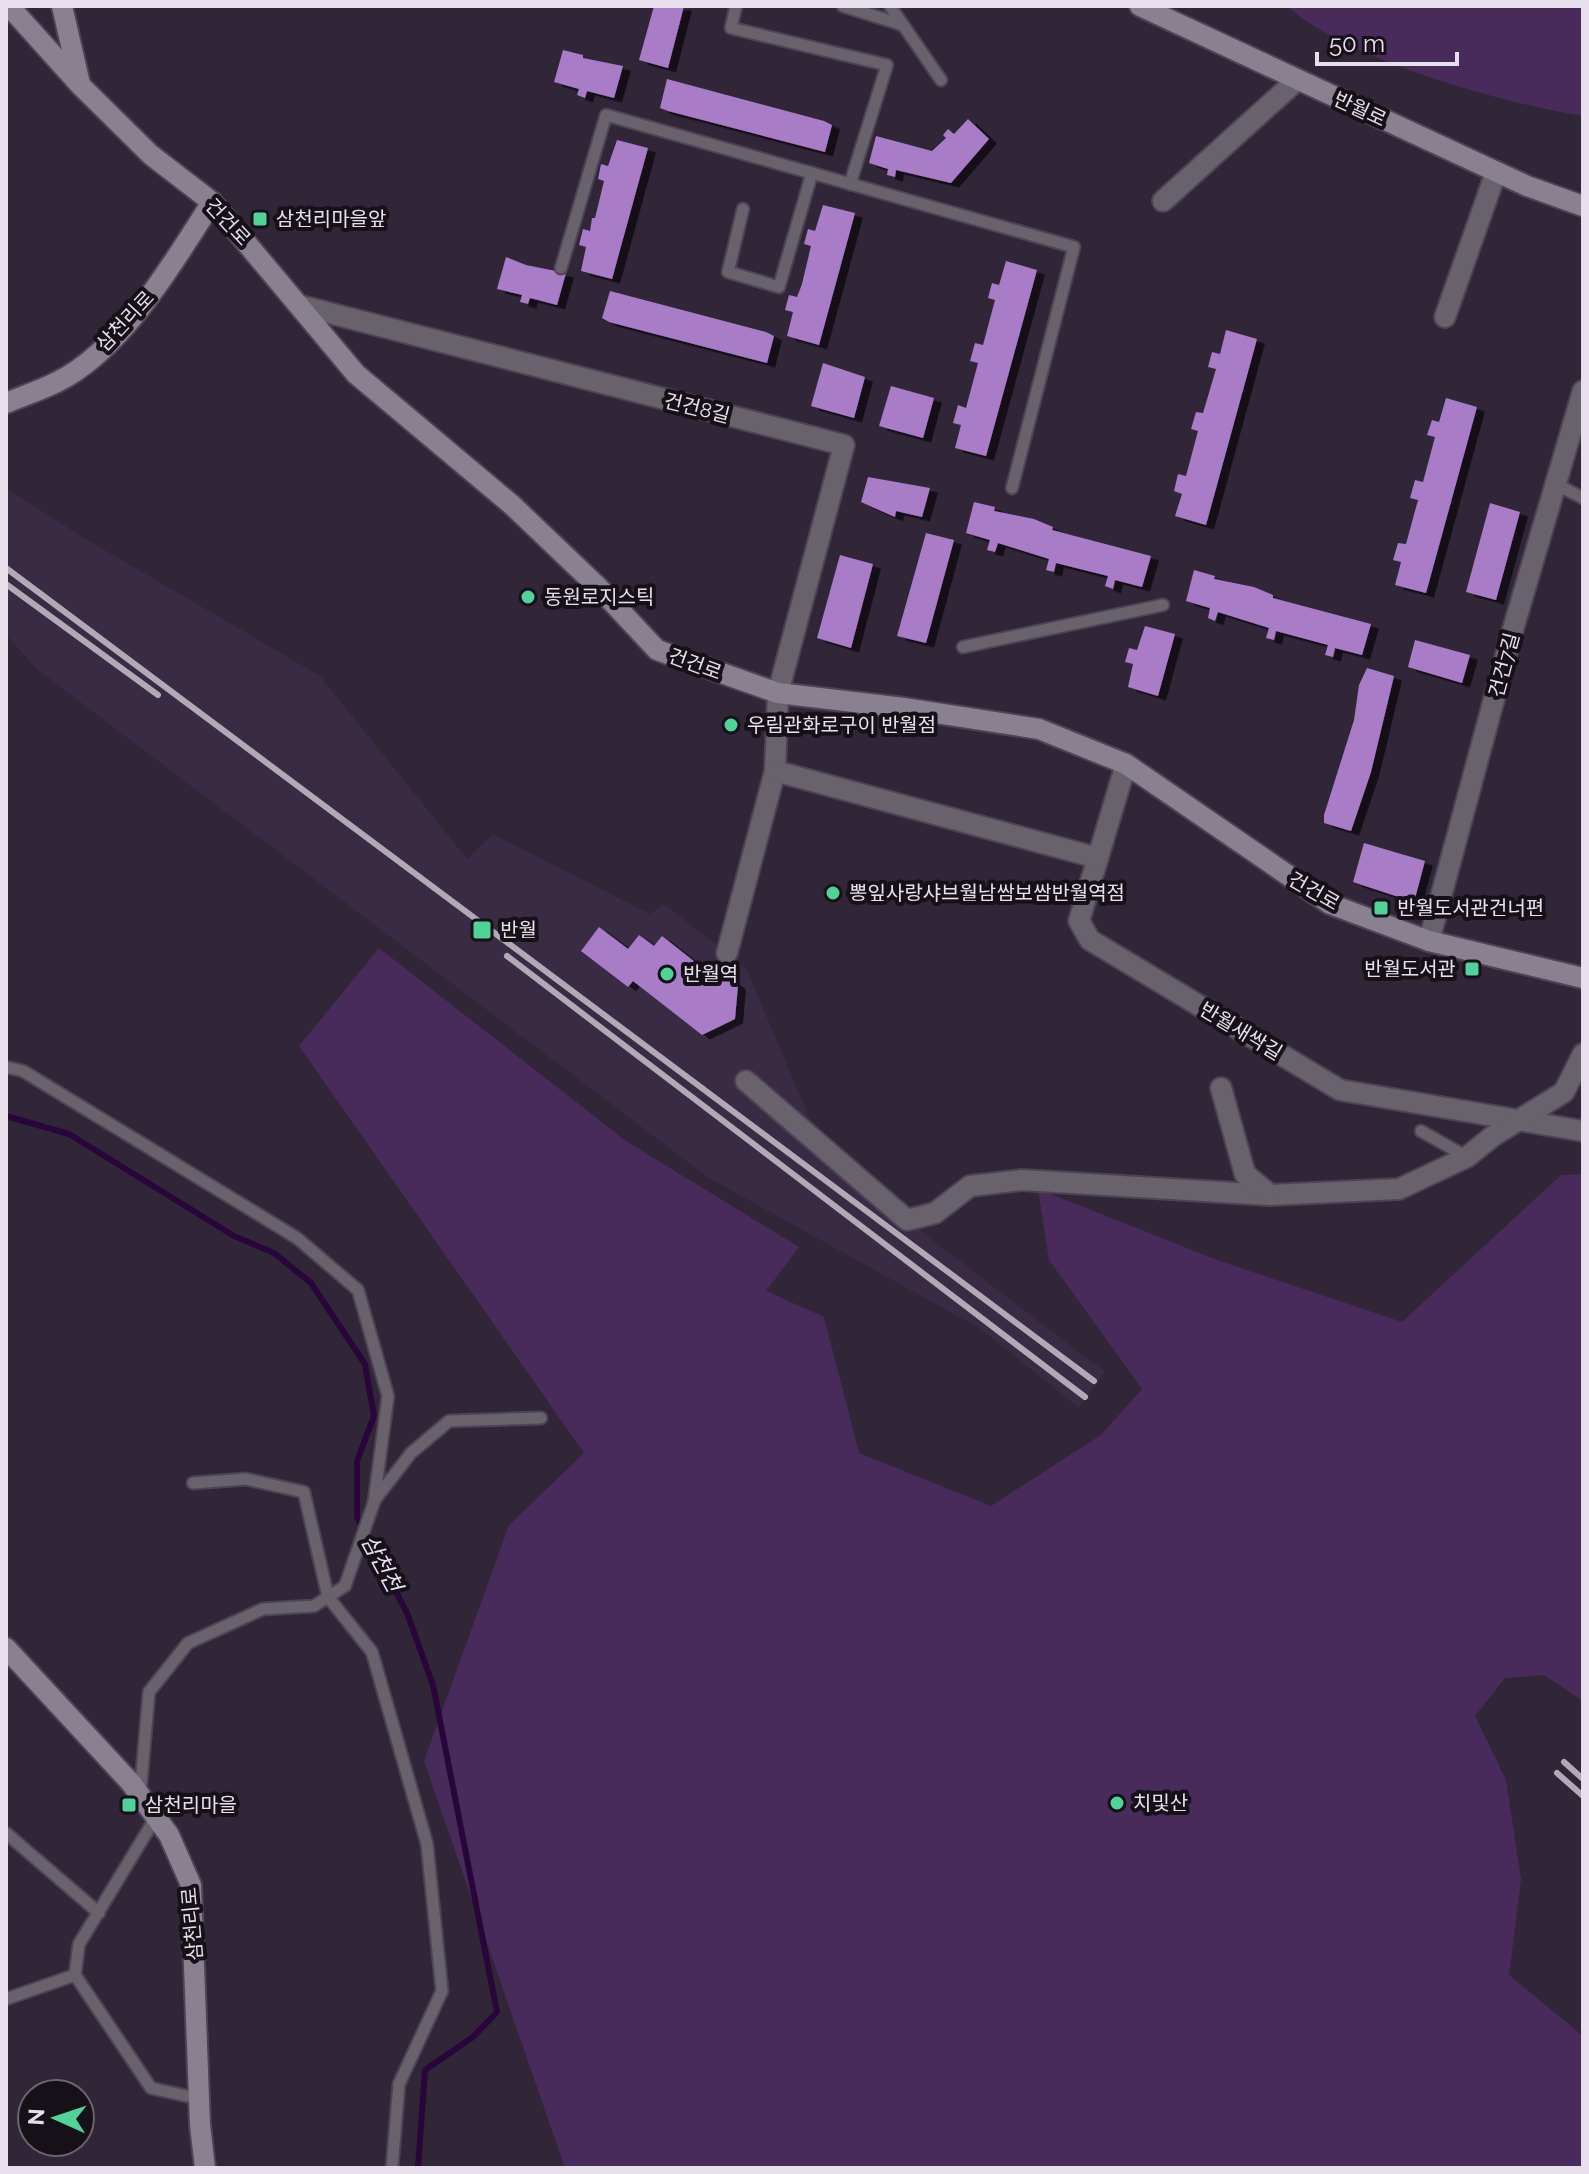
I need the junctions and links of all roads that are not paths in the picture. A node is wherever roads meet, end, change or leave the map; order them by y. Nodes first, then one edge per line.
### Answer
1 (9, 6) edge
2 (62, 6) edge
3 (736, 6) edge
4 (843, 6) edge
5 (890, 6) edge
6 (1140, 6) edge
7 (903, 25) junction
8 (941, 80) dead end
9 (1297, 80) junction
10 (81, 86) junction
11 (1496, 172) junction
12 (812, 173) junction
13 (850, 184) junction
14 (1163, 201) dead end
15 (212, 202) junction
16 (1583, 206) edge
17 (743, 209) dead end
18 (561, 268) dead end
19 (302, 306) junction
20 (1445, 317) dead end
21 (1583, 391) edge
22 (6, 403) edge
23 (1574, 461) edge
24 (1557, 485) junction
25 (1012, 488) dead end
26 (1583, 498) edge
27 (1163, 605) dead end
28 (963, 647) dead end
29 (778, 693) junction
30 (1126, 764) junction
31 (775, 771) junction
32 (1098, 858) junction
33 (1429, 941) junction
34 (727, 953) dead end
35 (1583, 978) edge
36 (1583, 1054) edge
37 (6, 1067) edge
38 (746, 1081) dead end
39 (1221, 1088) dead end
40 (1525, 1119) junction
41 (1421, 1131) dead end
42 (1583, 1131) edge
43 (1467, 1157) junction
44 (1270, 1195) junction
45 (541, 1418) dead end
46 (193, 1483) dead end
47 (374, 1502) junction
48 (328, 1597) junction
49 (6, 1648) edge
50 (140, 1796) junction
51 (156, 1817) junction
52 (6, 1833) edge
53 (99, 1913) junction
54 (75, 1975) junction
55 (6, 1999) edge
56 (200, 2099) junction
57 (205, 2168) edge
58 (392, 2168) edge

1 - 10 street, 건건로
2 - 10 street
3 - 13 lane
4 - 7 lane
5 - 7 lane
6 - 9 street, 반월로
7 - 8 lane
9 - 11 street, 반월로
9 - 14 street
10 - 15 street, 건건로
11 - 16 street, 반월로
11 - 20 street
12 - 13 lane
12 - 17 lane
12 - 18 lane
13 - 25 lane
15 - 19 street, 건건로
15 - 22 street, 삼천리로
19 - 29 street, 건건로
19 - 29 street, 건건8길
21 - 23 street, 건건7길
23 - 24 street, 건건7길
24 - 26 lane
24 - 33 street, 건건7길
27 - 28 lane
29 - 30 street, 건건로
29 - 31 street
30 - 32 street, 반월새싹길
30 - 33 street, 건건로
31 - 32 street
31 - 34 street
32 - 40 street, 반월새싹길
33 - 35 street, 건건로
36 - 40 street
37 - 47 lane
38 - 44 street
39 - 44 street
40 - 42 street, 반월새싹길
40 - 43 street
41 - 43 lane
43 - 44 street
45 - 47 lane
46 - 48 lane
47 - 48 lane
48 - 50 lane
48 - 58 lane
49 - 50 street, 삼천리로
50 - 51 street, 삼천리로
51 - 53 lane
51 - 56 street, 삼천리로
52 - 53 lane
53 - 54 lane
54 - 55 lane
54 - 56 lane
56 - 57 street, 삼천리로

